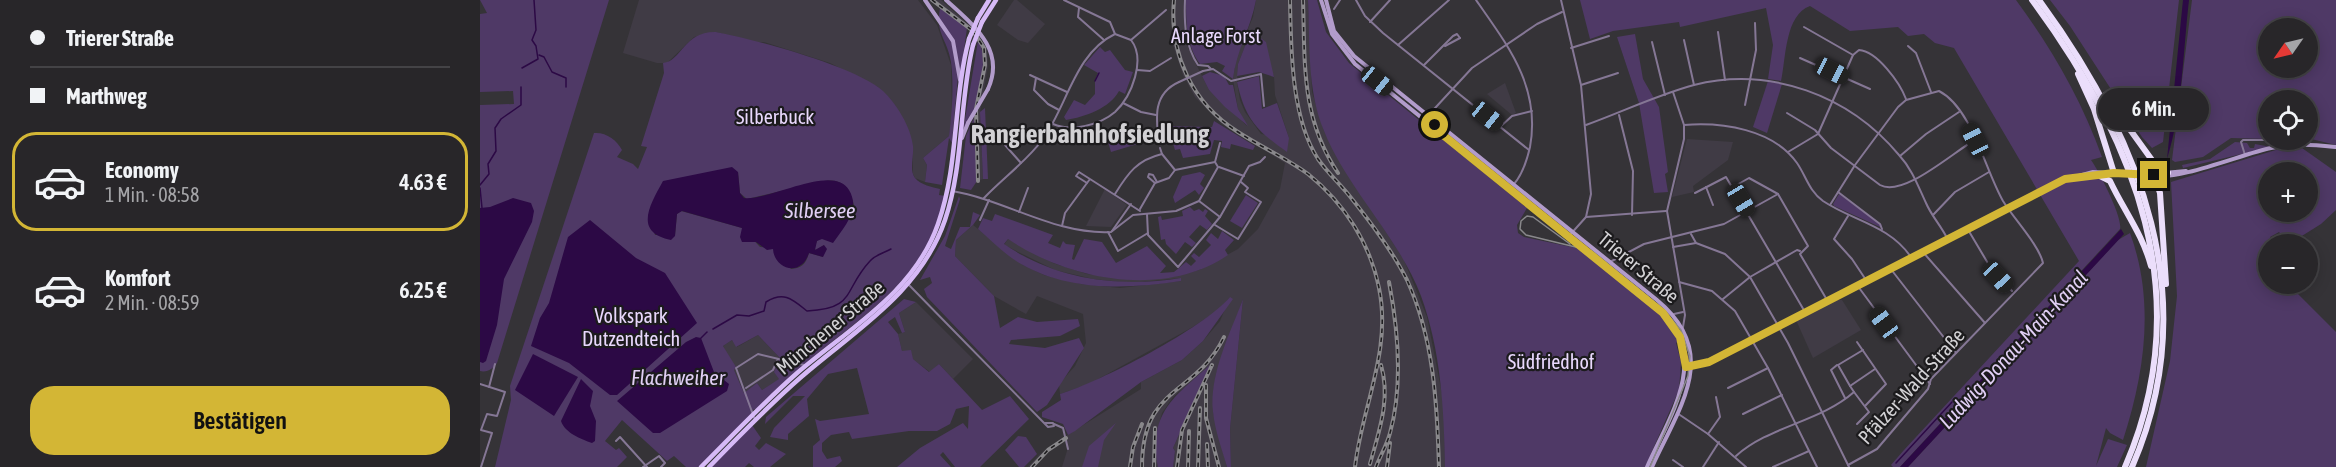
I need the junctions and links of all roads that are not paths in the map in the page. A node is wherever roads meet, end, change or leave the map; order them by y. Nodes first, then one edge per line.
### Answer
1 (925, 0) edge
2 (946, 0) edge
3 (989, 0) edge
4 (996, 0) edge
5 (1064, 0) edge
6 (1185, 0) edge
7 (1321, 0) edge
8 (1326, 0) edge
9 (1340, 0) edge
10 (1356, 0) edge
11 (1390, 0) edge
12 (1449, 0) edge
13 (1476, 0) edge
14 (1561, 0) edge
15 (2031, 0) edge
16 (2039, 0) edge
17 (1079, 8) junction
18 (1334, 9) dead end
19 (1166, 10) dead end
20 (1563, 12) junction
21 (980, 20) junction
22 (1370, 22) junction
23 (1755, 22) dead end
24 (1804, 27) dead end
25 (1718, 32) dead end
26 (1115, 34) junction
27 (1609, 36) dead end
28 (1104, 40) junction
29 (1131, 40) junction
30 (1684, 40) dead end
31 (1652, 42) dead end
32 (1398, 45) junction
33 (1506, 45) junction
34 (1445, 46) junction
35 (1908, 46) dead end
36 (1571, 48) junction
37 (2070, 54) junction
38 (1853, 55) junction
39 (1171, 58) dead end
40 (1800, 58) dead end
41 (1424, 66) junction
42 (1211, 69) junction
43 (1137, 70) junction
44 (1618, 73) dead end
45 (1030, 75) dead end
46 (2090, 75) junction
47 (1843, 76) junction
48 (1036, 78) junction
49 (1752, 79) junction
50 (1725, 80) junction
51 (1581, 85) junction
52 (1694, 85) junction
53 (1452, 88) junction
54 (1870, 89) dead end
55 (961, 90) junction
56 (1067, 92) junction
57 (1673, 92) junction
58 (1931, 92) junction
59 (1665, 95) junction
60 (1832, 100) junction
61 (1906, 100) junction
62 (1123, 103) junction
63 (1745, 105) dead end
64 (1264, 106) dead end
65 (1059, 110) junction
66 (1532, 111) junction
67 (1959, 112) junction
68 (1787, 113) dead end
69 (1618, 114) junction
70 (1156, 115) junction
71 (1426, 118) junction
72 (1053, 124) junction
73 (1586, 125) junction
74 (1684, 125) junction
75 (1436, 126) junction
76 (1500, 127) junction
77 (1878, 132) junction
78 (1818, 134) junction
79 (1975, 140) junction
80 (2258, 140) edge
81 (1220, 143) dead end
82 (1005, 145) dead end
83 (2318, 146) edge
84 (2336, 147) edge
85 (958, 150) junction
86 (1529, 150) junction
87 (2272, 150) edge
88 (1788, 152) junction
89 (1162, 154) junction
90 (2245, 155) junction
91 (1265, 156) dead end
92 (1900, 156) junction
93 (2108, 160) junction
94 (1021, 162) junction
95 (1215, 162) junction
96 (2154, 164) junction
97 (1855, 165) junction
98 (1218, 167) junction
99 (1175, 170) junction
100 (1989, 172) junction
101 (2101, 173) junction
102 (2116, 173) junction
103 (2171, 174) junction
104 (2149, 175) junction
105 (1244, 176) junction
106 (1090, 179) junction
107 (1916, 181) junction
108 (1241, 182) junction
109 (1088, 183) junction
110 (1514, 184) junction
111 (1706, 187) junction
112 (1733, 187) junction
113 (2112, 187) junction
114 (1028, 188) dead end
115 (950, 190) junction
116 (1838, 192) junction
117 (1695, 193) dead end
118 (2160, 193) junction
119 (1115, 194) junction
120 (1778, 194) junction
121 (984, 198) junction
122 (989, 200) junction
123 (1199, 201) junction
124 (1131, 204) junction
125 (1713, 205) dead end
126 (1830, 205) junction
127 (1540, 206) junction
128 (1535, 208) junction
129 (2007, 208) junction
130 (1140, 211) junction
131 (1667, 211) junction
132 (1019, 212) junction
133 (1748, 212) junction
134 (1147, 214) junction
135 (1849, 214) junction
136 (1632, 215) junction
137 (1933, 215) junction
138 (1220, 217) junction
139 (1586, 217) junction
140 (980, 220) dead end
141 (1215, 225) junction
142 (1062, 226) junction
143 (1966, 228) junction
144 (1882, 229) junction
145 (1109, 232) junction
146 (1573, 232) junction
147 (1148, 233) junction
148 (1691, 234) junction
149 (1569, 236) junction
150 (1671, 238) junction
151 (1947, 238) junction
152 (1696, 243) junction
153 (1673, 247) junction
154 (1922, 250) junction
155 (1800, 251) junction
156 (1911, 257) junction
157 (1777, 261) junction
158 (1610, 262) junction
159 (1890, 268) junction
160 (1750, 277) junction
161 (1866, 280) junction
162 (1679, 282) junction
163 (907, 283) junction
164 (1857, 285) junction
165 (2156, 290) junction
166 (2013, 292) junction
167 (1723, 299) junction
168 (2163, 300) junction
169 (1828, 301) junction
170 (1683, 312) junction
171 (1805, 313) junction
172 (1674, 314) junction
173 (1985, 323) junction
174 (1779, 326) junction
175 (1683, 327) junction
176 (1753, 340) junction
177 (1857, 342) dead end
178 (1863, 350) junction
179 (1956, 354) junction
180 (778, 359) junction
181 (495, 364) dead end
182 (808, 364) junction
183 (1838, 365) junction
184 (1686, 367) junction
185 (1693, 367) junction
186 (1768, 368) junction
187 (1875, 369) junction
188 (480, 384) edge
189 (1930, 384) junction
190 (1850, 386) junction
191 (489, 387) junction
192 (745, 388) junction
193 (1728, 388) dead end
194 (1854, 392) junction
195 (1782, 395) junction
196 (1716, 397) dead end
197 (1845, 398) junction
198 (1865, 406) junction
199 (1822, 411) junction
200 (1677, 413) junction
201 (1743, 414) dead end
202 (754, 417) junction
203 (1795, 423) junction
204 (1857, 424) dead end
205 (481, 430) edge
206 (1708, 434) junction
207 (616, 441) dead end
208 (1719, 442) junction
209 (1068, 449) dead end
210 (1809, 451) junction
211 (1736, 456) junction
212 (1673, 460) dead end
213 (645, 466) edge
214 (1849, 466) edge
215 (481, 467) edge
216 (661, 467) edge
217 (701, 467) edge
218 (709, 467) edge
219 (1647, 467) edge
220 (1652, 467) edge
221 (1683, 467) edge
222 (1703, 467) edge
223 (1746, 467) edge
224 (1773, 467) edge
225 (1816, 467) edge
226 (2125, 467) edge
227 (2132, 467) edge

1 - 55 main road
2 - 85 main road, bridge
3 - 21 main road, Münchener Straße
4 - 21 main road, Münchener Straße
5 - 17 street
6 - 42 street
7 - 71 main road, Trierer Straße
8 - 71 main road, Trierer Straße
9 - 18 street
10 - 22 street
11 - 22 street
12 - 32 street
13 - 33 street
14 - 20 street
15 - 37 highway
16 - 46 highway
17 - 26 street
17 - 28 street
19 - 29 street
20 - 33 street
20 - 36 street
21 - 55 main road, Münchener Straße, bridge
21 - 85 main road, Münchener Straße, bridge
22 - 32 street
23 - 49 street
24 - 38 street
25 - 50 street
26 - 28 street
26 - 29 street
27 - 36 street
28 - 56 street
29 - 43 street
30 - 52 street
31 - 59 street
32 - 41 street
33 - 53 street
33 - 66 street
34 - 34 street
34 - 41 street
35 - 58 street
36 - 51 street
37 - 93 highway
37 - 165 highway
38 - 47 street
38 - 61 street
39 - 43 street
40 - 47 street
41 - 53 street
42 - 64 street
42 - 70 street, bridge
43 - 62 street
44 - 51 street
45 - 48 street
46 - 96 highway
46 - 168 highway
47 - 54 street
47 - 60 street
48 - 56 street
48 - 65 street
49 - 50 street
49 - 60 street
49 - 63 street
50 - 52 street
51 - 73 street
52 - 57 street
53 - 71 street
53 - 76 street
55 - 115 main road, Münchener Straße
56 - 65 street
57 - 59 street
57 - 74 street
58 - 61 street
58 - 67 street
59 - 69 street
60 - 77 street
60 - 78 street
61 - 77 street
62 - 70 street
62 - 72 street
65 - 72 street
66 - 76 street
66 - 86 street
67 - 79 street
67 - 92 street
68 - 78 street
69 - 73 street
69 - 136 street
70 - 89 street
71 - 75 main road, Trierer Straße
72 - 94 street
73 - 139 street
74 - 88 street
74 - 131 street
75 - 110 main road, Trierer Straße
75 - 128 main road, Trierer Straße
76 - 86 street
77 - 92 street
77 - 97 street
78 - 88 street
78 - 97 street
79 - 100 street
79 - 107 street
80 - 90 street
81 - 95 street
82 - 94 street
83 - 84 main road
85 - 115 main road, Münchener Straße
86 - 110 street
87 - 90 main road
88 - 126 street
89 - 99 street
89 - 119 street
90 - 103 main road
91 - 105 street
92 - 107 street
93 - 101 highway
93 - 102 highway
94 - 121 street
95 - 98 street
95 - 99 street
96 - 103 highway
96 - 104 highway
97 - 107 street
97 - 116 street
98 - 105 street
98 - 123 street
99 - 130 street
100 - 129 street
100 - 137 street
101 - 102 main road
101 - 113 highway
101 - 129 main road
102 - 104 main road, bridge
102 - 113 highway
103 - 104 main road
103 - 118 highway
104 - 118 highway
105 - 108 street
106 - 109 street
106 - 109 street
106 - 119 street
107 - 137 street
108 - 138 street
108 - 141 street
109 - 142 street
110 - 127 main road, Trierer Straße
111 - 112 street
111 - 117 street
111 - 125 street
112 - 120 street
112 - 133 street
113 - 165 highway
114 - 132 street
115 - 121 street
115 - 163 main road, Münchener Straße
116 - 126 street
116 - 144 street
118 - 168 highway
119 - 124 street
120 - 133 street
120 - 155 street
121 - 122 street
122 - 132 street
122 - 140 street
123 - 134 street
123 - 138 street
124 - 130 street
124 - 145 street
126 - 135 street
127 - 128 main road
127 - 146 main road, Trierer Straße
128 - 149 main road, Trierer Straße
129 - 143 main road
129 - 166 street, Pfälzer-Wald-Straße
130 - 134 street
130 - 145 street
131 - 136 street
131 - 150 street
132 - 142 street
133 - 148 street
133 - 157 street
134 - 147 street
135 - 144 street
135 - 161 street
136 - 139 street
137 - 151 street
138 - 141 street
139 - 146 street
141 - 147 street
142 - 145 street
143 - 151 main road
143 - 166 street
144 - 156 street
145 - 147 street
146 - 149 street
146 - 158 main road, Trierer Straße
148 - 150 street
148 - 152 street
149 - 184 main road, Trierer Straße
150 - 153 street
150 - 158 street
151 - 154 main road
152 - 153 street
152 - 160 street
153 - 162 street
154 - 156 main road
154 - 173 street
155 - 157 street
155 - 169 street
156 - 159 main road
157 - 160 street
157 - 171 street
158 - 172 main road, Trierer Straße
159 - 161 main road
159 - 179 street
160 - 167 street
160 - 174 street
161 - 164 main road
162 - 167 street
162 - 170 street
163 - 182 main road, Münchener Straße
163 - 202 main road, Münchener Straße
163 - 209 street
164 - 169 main road
164 - 189 street
165 - 226 highway
166 - 173 street, Pfälzer-Wald-Straße
167 - 176 street
168 - 227 highway
169 - 171 main road
170 - 172 street
170 - 175 street
171 - 174 main road
172 - 175 main road, Trierer Straße
173 - 179 street, Pfälzer-Wald-Straße
174 - 176 main road
174 - 199 street
175 - 185 main road, Trierer Straße
176 - 185 main road
176 - 186 street
177 - 178 street
178 - 183 street
178 - 187 street
179 - 189 street, Pfälzer-Wald-Straße
180 - 182 street, Münchener Straße
180 - 192 street
180 - 192 street, Münchener Straße
181 - 191 street
182 - 202 main road, Münchener Straße
183 - 190 street
183 - 197 street
184 - 185 main road
184 - 219 main road
185 - 200 main road
186 - 193 street
186 - 195 street
187 - 190 street
187 - 198 street
188 - 191 street
189 - 214 street, Pfälzer-Wald-Straße
190 - 194 street
191 - 205 street
192 - 202 street, Münchener Straße
194 - 197 street
194 - 198 street
195 - 201 street
195 - 203 street
196 - 206 street
197 - 199 street
198 - 204 street
199 - 203 street
199 - 214 street
200 - 206 street
200 - 220 main road
202 - 217 main road, Münchener Straße
202 - 218 main road, Münchener Straße
203 - 210 street
203 - 211 street
205 - 215 street
206 - 208 street
207 - 213 street
208 - 211 street
208 - 222 street
210 - 224 street
210 - 225 street
211 - 223 street
212 - 221 street
213 - 216 street

